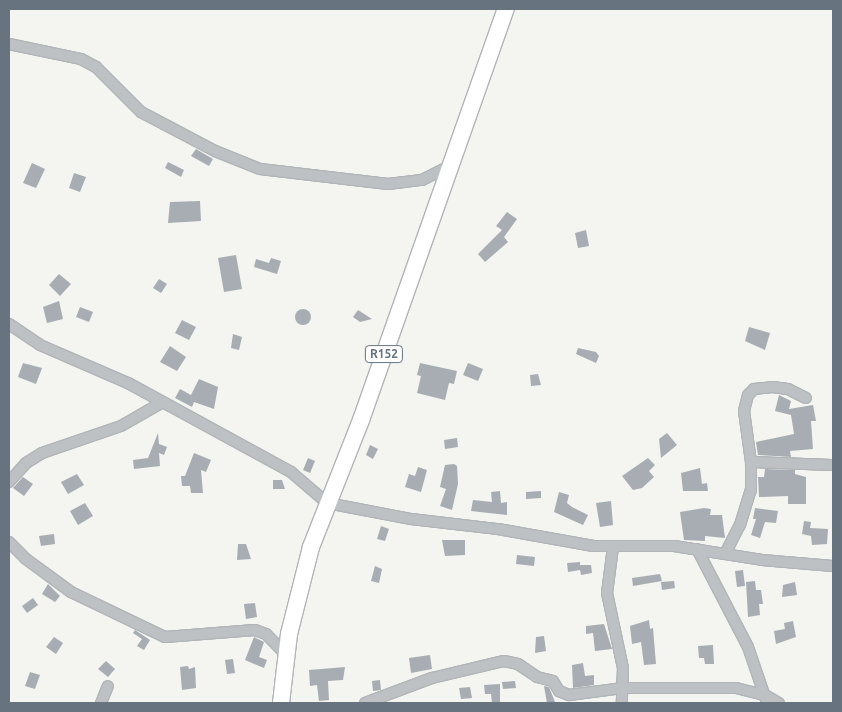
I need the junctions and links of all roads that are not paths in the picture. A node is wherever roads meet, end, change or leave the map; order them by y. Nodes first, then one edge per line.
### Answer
1 (506, 9) edge
2 (9, 44) edge
3 (448, 167) junction
4 (9, 324) edge
5 (806, 398) dead end
6 (163, 402) junction
7 (751, 462) junction
8 (833, 465) edge
9 (9, 482) edge
10 (327, 503) junction
11 (9, 542) edge
12 (613, 547) junction
13 (697, 548) junction
14 (726, 552) junction
15 (833, 566) edge
16 (287, 656) junction
17 (108, 686) dead end
18 (623, 688) junction
19 (766, 699) edge
20 (101, 703) edge
21 (281, 703) edge
22 (366, 703) edge
23 (622, 703) edge
24 (779, 703) edge

1 - 3 main road, R152
2 - 3 street
3 - 10 main road, R152
4 - 6 street
5 - 7 street
6 - 9 street
6 - 10 street
7 - 8 street
7 - 14 street
10 - 12 street
10 - 16 main road, R152
11 - 16 street
12 - 13 street
12 - 18 street
13 - 14 street
13 - 19 street
14 - 15 street
16 - 21 main road, R152
17 - 20 street
18 - 19 street
18 - 22 street
18 - 23 street
19 - 24 street

